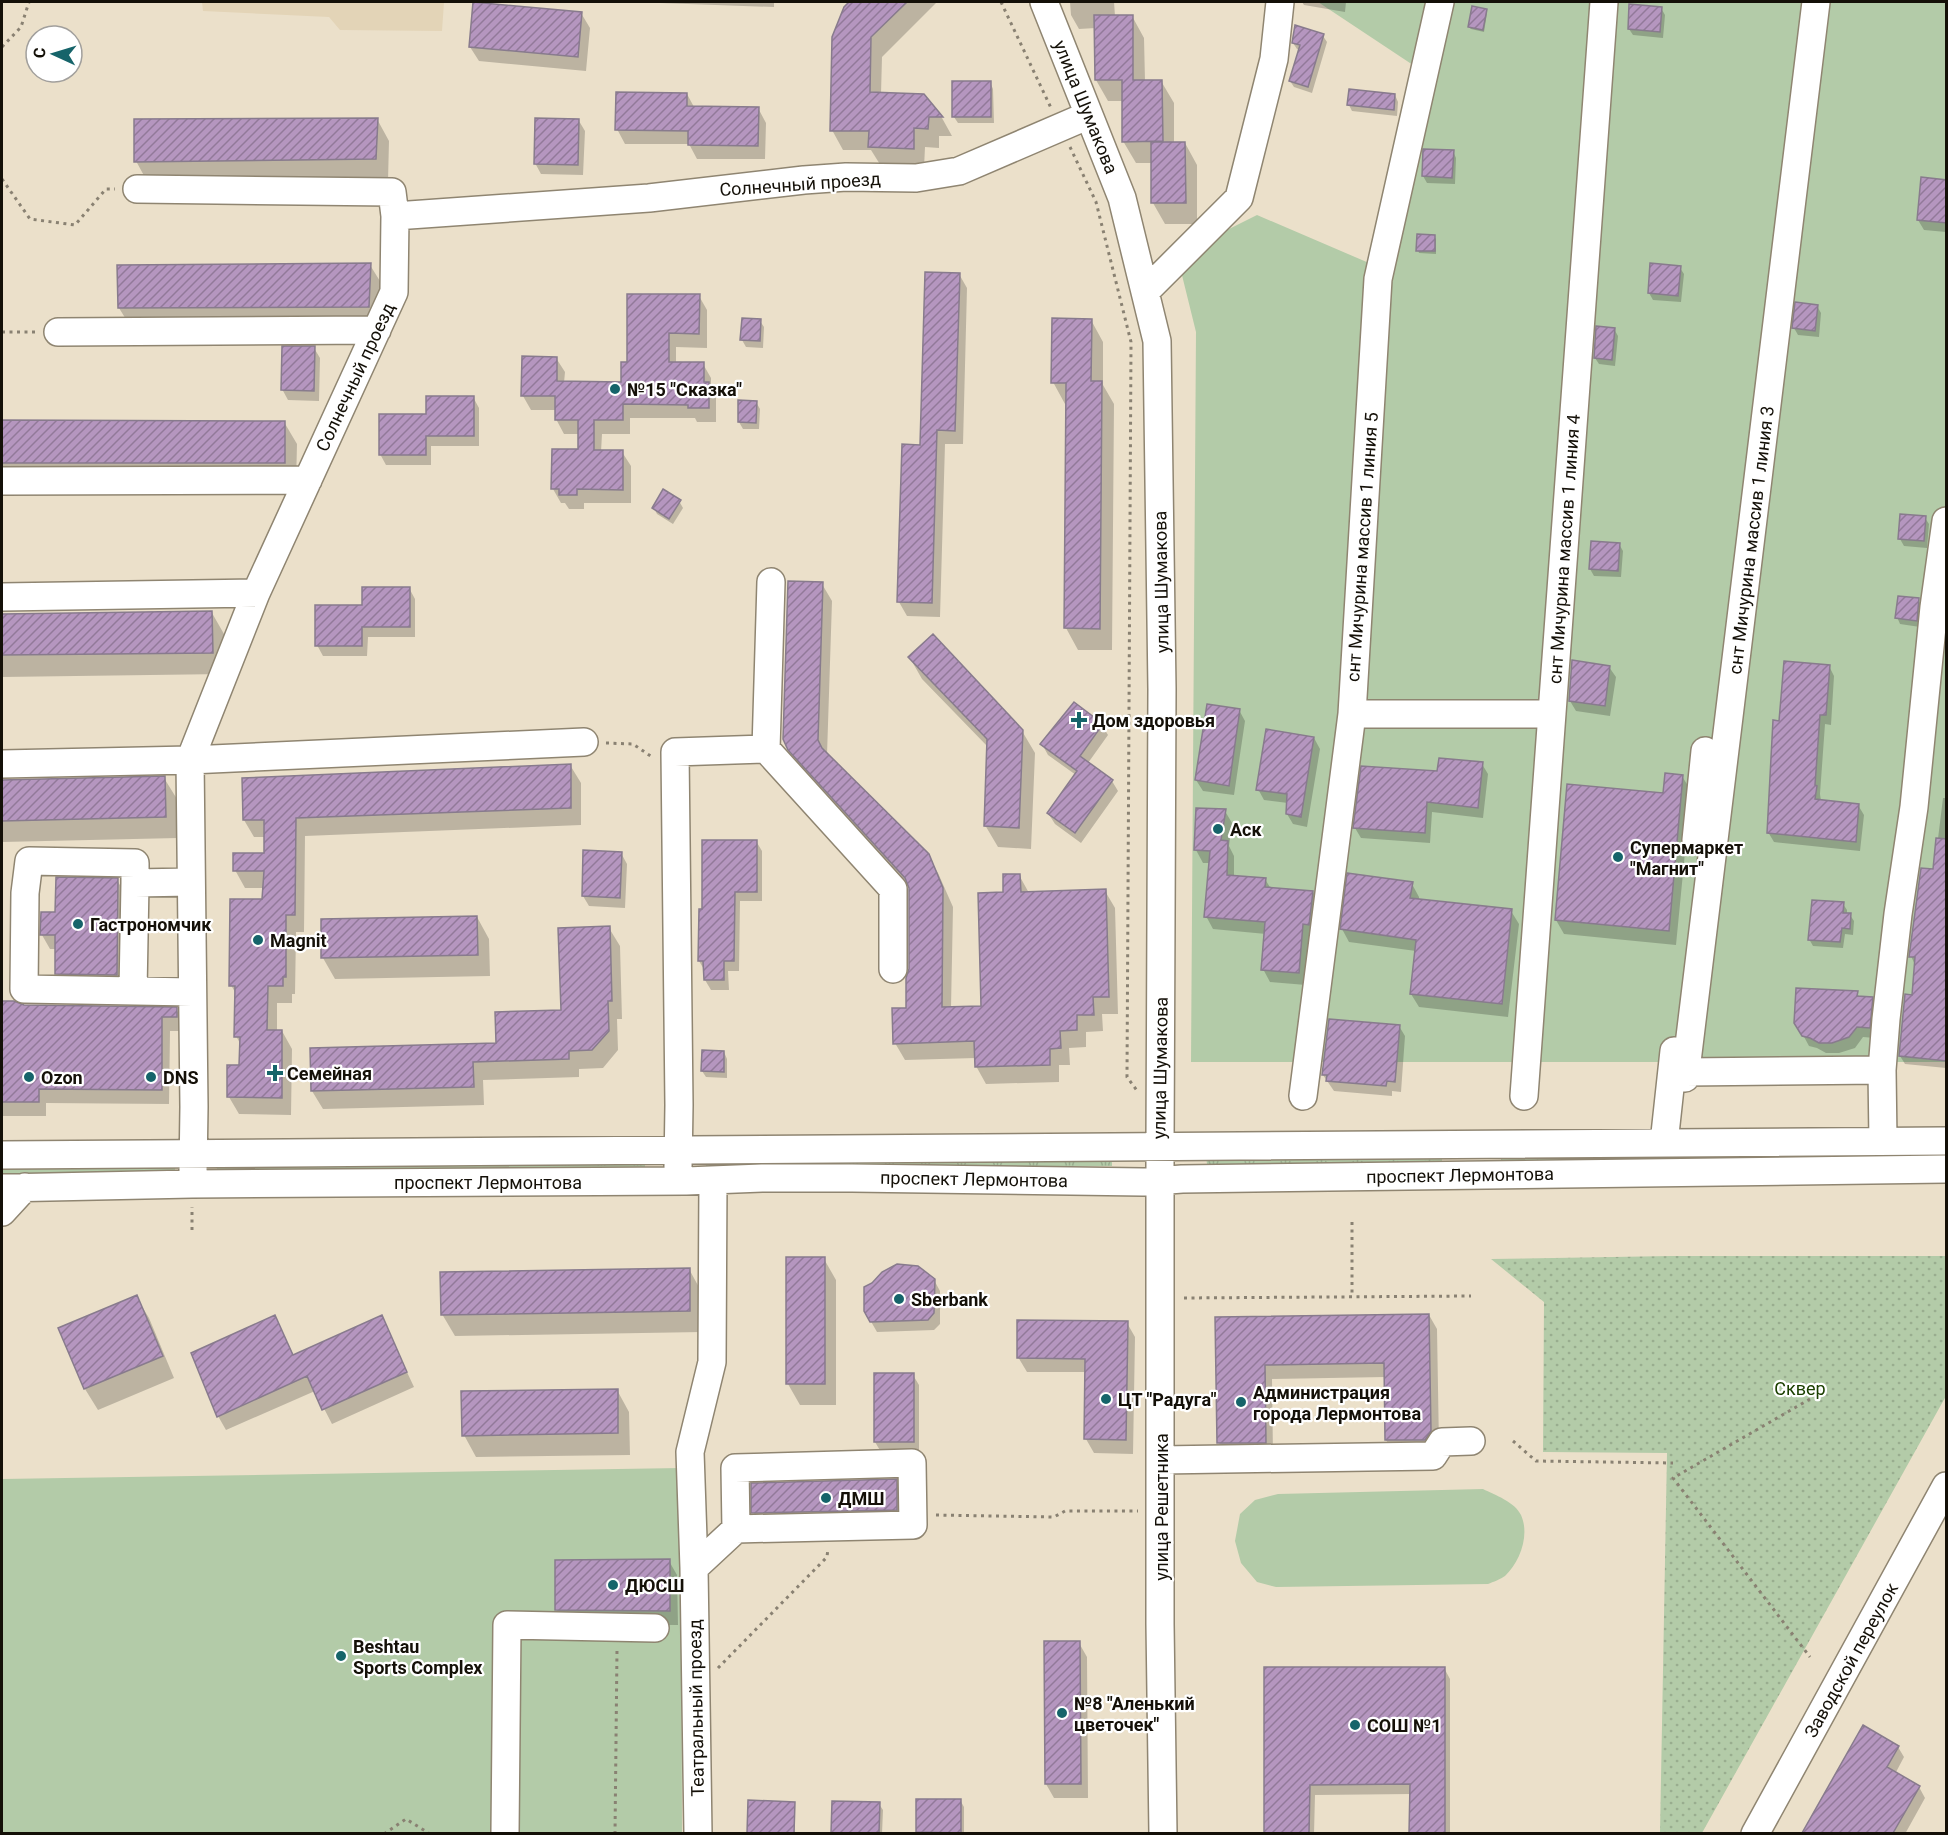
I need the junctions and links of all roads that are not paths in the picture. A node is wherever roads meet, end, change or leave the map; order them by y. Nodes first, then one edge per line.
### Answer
1 (1044, 2) edge
2 (1280, 2) edge
3 (1440, 2) edge
4 (1604, 2) edge
5 (1816, 2) edge
6 (1089, 115) junction
7 (137, 189) road end
8 (395, 216) junction
9 (1145, 292) junction
10 (377, 330) junction
11 (58, 332) road end
12 (308, 480) junction
13 (2, 481) edge
14 (1947, 521) edge
15 (771, 582) dead end
16 (256, 593) junction
17 (2, 597) edge
18 (1352, 714) junction
19 (1552, 714) junction
20 (584, 742) road end
21 (766, 749) junction
22 (1705, 751) dead end
23 (190, 760) junction
24 (2, 764) edge
25 (191, 882) junction
26 (135, 883) junction
27 (893, 969) dead end
28 (133, 991) junction
29 (192, 992) junction
30 (1882, 1070) junction
31 (1303, 1096) dead end
32 (1524, 1096) dead end
33 (1883, 1141) junction
34 (1947, 1141) edge
35 (1664, 1143) junction
36 (1160, 1146) junction
37 (679, 1149) junction
38 (193, 1153) junction
39 (2, 1155) edge
40 (1947, 1169) edge
41 (678, 1180) junction
42 (713, 1180) junction
43 (1161, 1181) junction
44 (192, 1184) junction
45 (13, 1188) edge
46 (2, 1212) edge
47 (1471, 1441) dead end
48 (1161, 1460) junction
49 (1947, 1486) edge
50 (736, 1529) junction
51 (694, 1568) junction
52 (655, 1628) dead end
53 (505, 1833) edge
54 (698, 1833) edge
55 (1163, 1833) edge
56 (1755, 1833) edge

1 - 6 street, улица Шумакова
2 - 9 street
3 - 18 street, снт Мичурина массив 1 линия 5
4 - 19 street, снт Мичурина массив 1 линия 4
5 - 30 street, снт Мичурина массив 1 линия 3
6 - 8 street, Солнечный проезд
6 - 9 street, улица Шумакова
7 - 8 street
8 - 10 street, Солнечный проезд
9 - 36 street, улица Шумакова
10 - 11 street
10 - 12 street, Солнечный проезд
12 - 13 street
12 - 16 street, Солнечный проезд
14 - 30 street
15 - 21 street
16 - 17 street
16 - 23 street, Солнечный проезд
18 - 19 street
18 - 31 street, снт Мичурина массив 1 линия 5
19 - 32 street, снт Мичурина массив 1 линия 4
20 - 23 street
21 - 27 street
21 - 37 street
22 - 35 street
23 - 24 street
23 - 25 street, Солнечный проезд
25 - 26 street
25 - 29 street, Солнечный проезд
26 - 28 street
26 - 28 street
28 - 29 street
29 - 38 street, Солнечный проезд
30 - 33 street
33 - 34 street, проспект Лермонтова
33 - 35 street, проспект Лермонтова
35 - 36 street, проспект Лермонтова
36 - 37 street, проспект Лермонтова
36 - 43 street, улица Шумакова
37 - 38 street, проспект Лермонтова
37 - 41 street
38 - 39 street, проспект Лермонтова
38 - 44 street, Солнечный проезд
40 - 43 street, проспект Лермонтова
41 - 42 street, проспект Лермонтова
41 - 44 street, проспект Лермонтова
42 - 43 street, проспект Лермонтова
42 - 51 street, Театральный проезд
43 - 48 street, улица Решетника
44 - 45 street, проспект Лермонтова
45 - 46 street
47 - 48 street
48 - 55 street, улица Решетника
49 - 56 street, Заводской переулок
50 - 50 street
50 - 51 street
51 - 54 street, Театральный проезд
52 - 53 street

